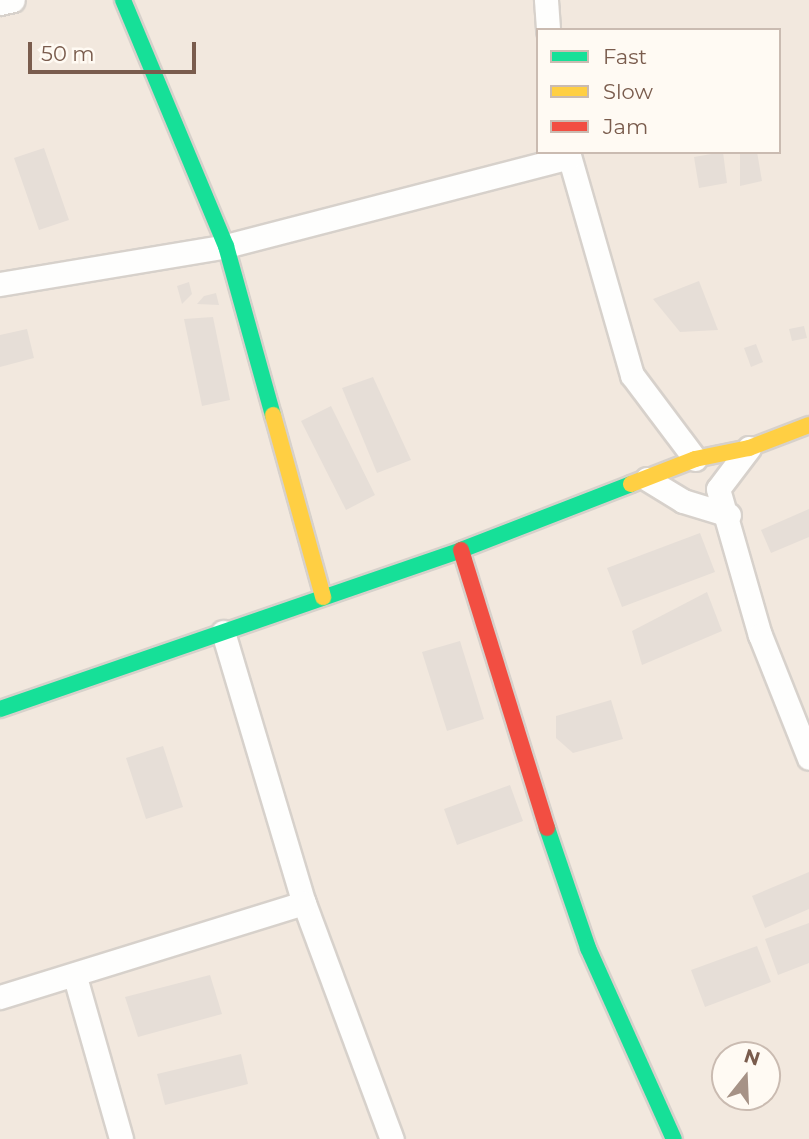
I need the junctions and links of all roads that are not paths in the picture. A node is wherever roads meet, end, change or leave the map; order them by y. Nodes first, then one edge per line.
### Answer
1 (13, 0) edge
2 (123, 0) edge
3 (546, 0) edge
4 (0, 3) edge
5 (548, 28) edge
6 (568, 155) edge
7 (226, 246) junction
8 (0, 284) edge
9 (809, 425) edge
10 (749, 449) junction
11 (695, 459) junction
12 (647, 479) junction
13 (729, 514) junction
14 (461, 550) junction
15 (323, 597) junction
16 (223, 632) junction
17 (0, 709) edge
18 (809, 758) edge
19 (304, 903) junction
20 (75, 977) junction
21 (0, 997) edge
22 (121, 1139) edge
23 (392, 1139) edge
24 (674, 1139) edge

1 - 4 street
2 - 7 street
3 - 5 street
6 - 7 street
6 - 11 street
7 - 8 street
7 - 15 street
9 - 10 street
10 - 11 street
10 - 13 street
11 - 12 street
12 - 13 street
12 - 14 street
13 - 18 street
14 - 15 street
14 - 24 street
15 - 16 street
16 - 17 street
16 - 19 street
19 - 20 street
19 - 23 street
20 - 21 street
20 - 22 street

